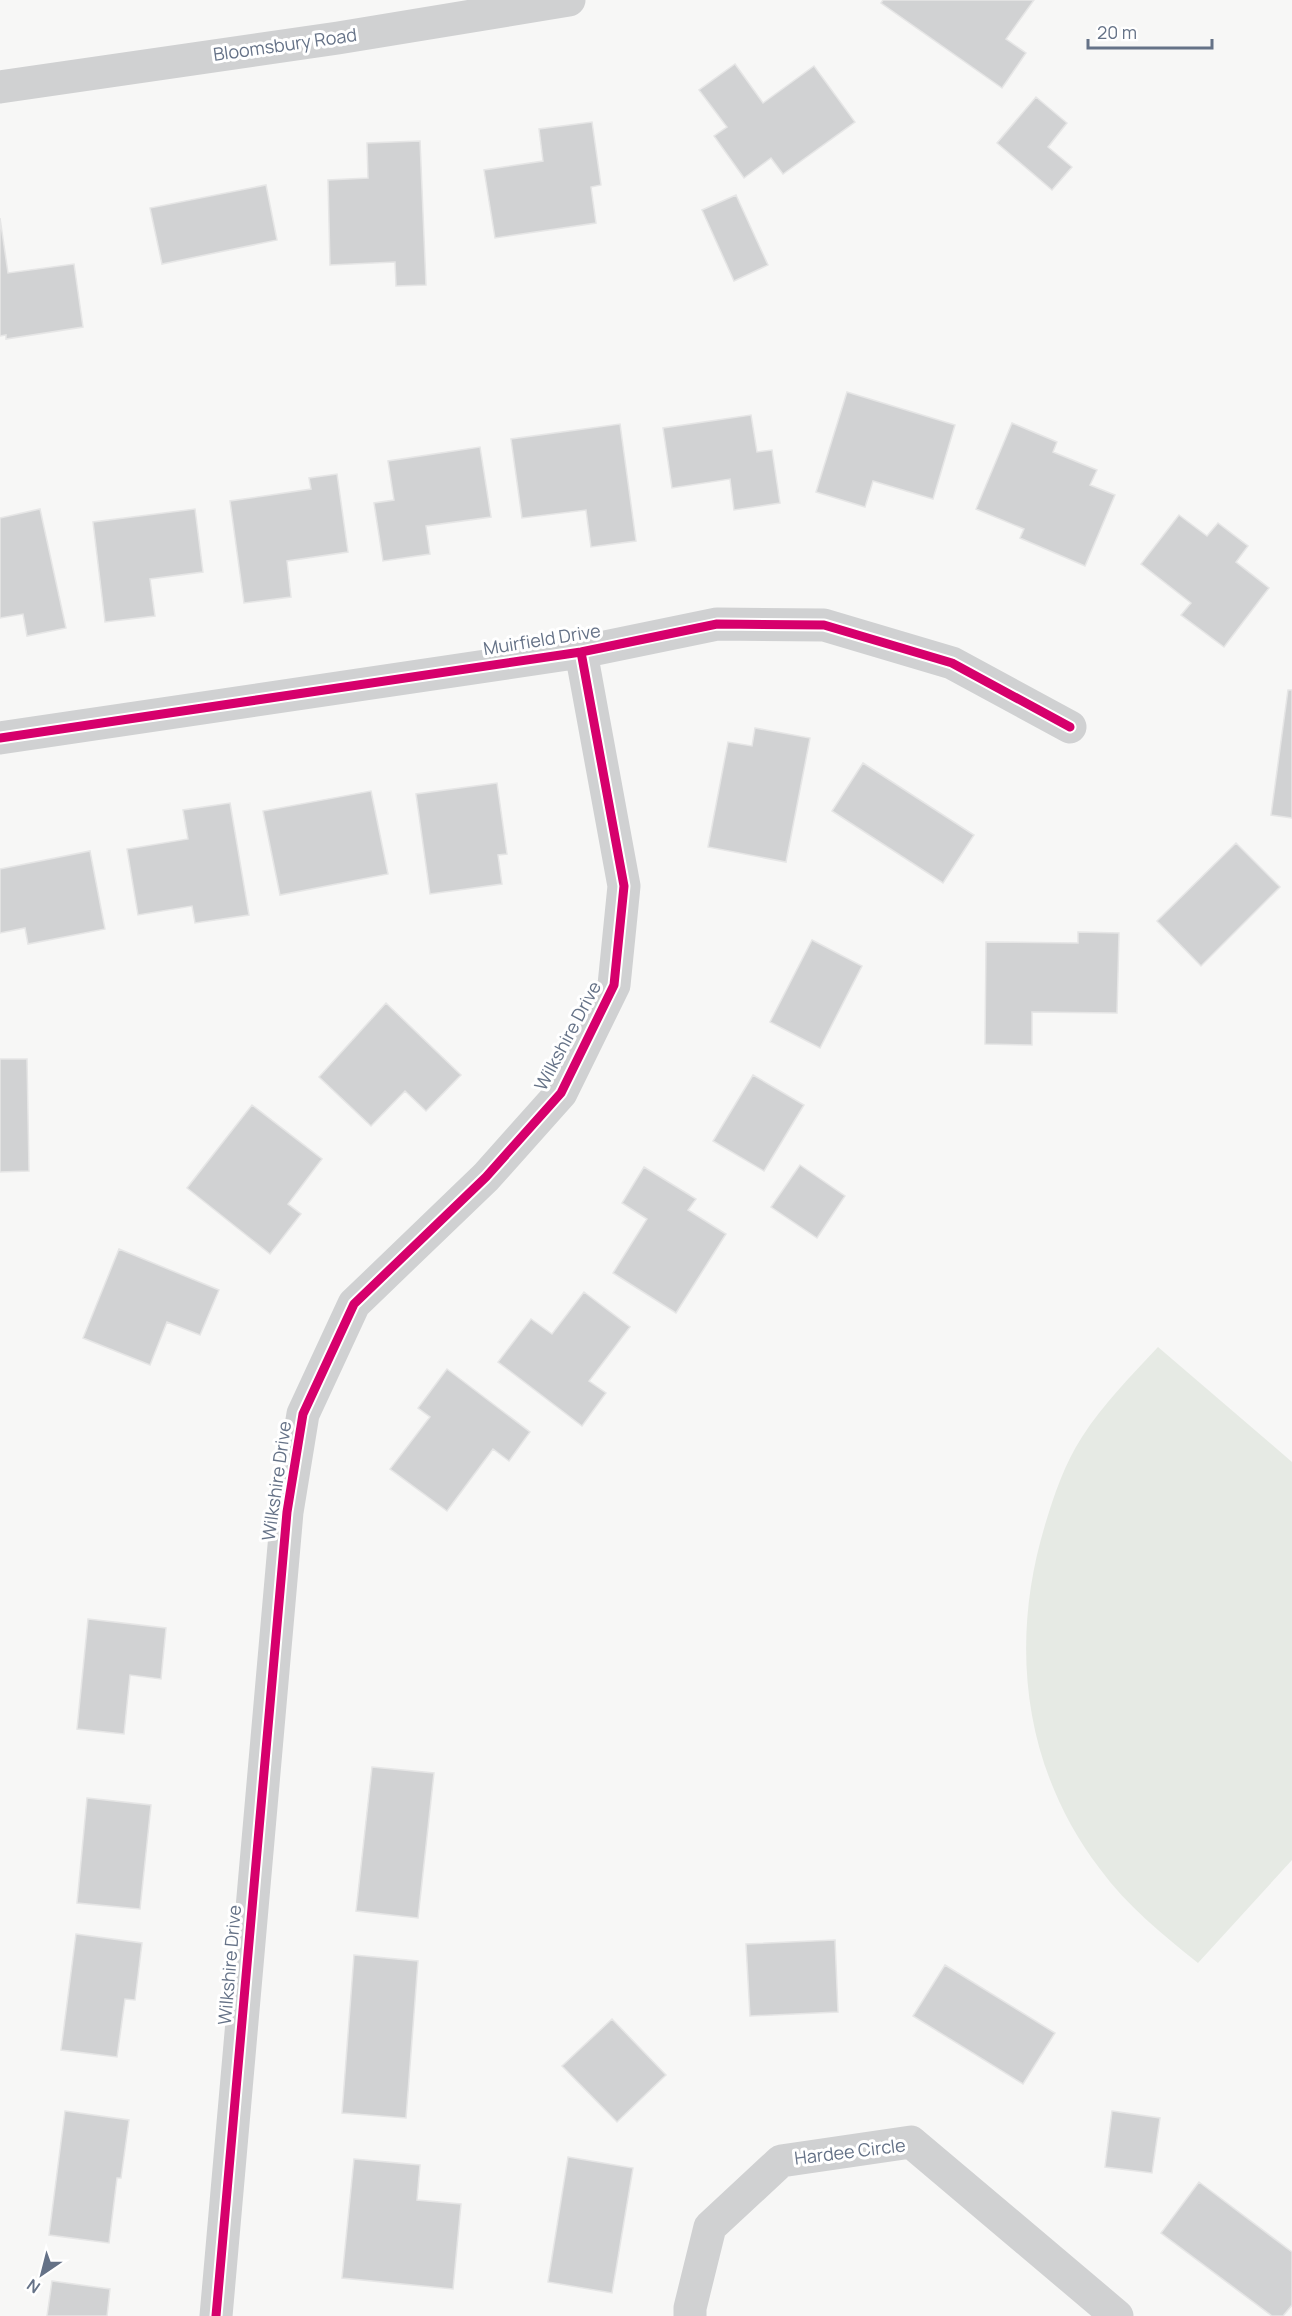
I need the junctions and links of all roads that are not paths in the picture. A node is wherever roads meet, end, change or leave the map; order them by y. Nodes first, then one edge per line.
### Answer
1 (569, 0) edge
2 (0, 87) edge
3 (581, 652) junction
4 (1070, 727) dead end
5 (0, 738) edge
6 (216, 2316) edge
7 (690, 2316) edge
8 (1117, 2316) edge

1 - 2 street, Bloomsbury Road
3 - 4 street, Muirfield Drive
3 - 5 street, Muirfield Drive
3 - 6 street, Wilkshire Drive
7 - 8 street, Hardee Circle

